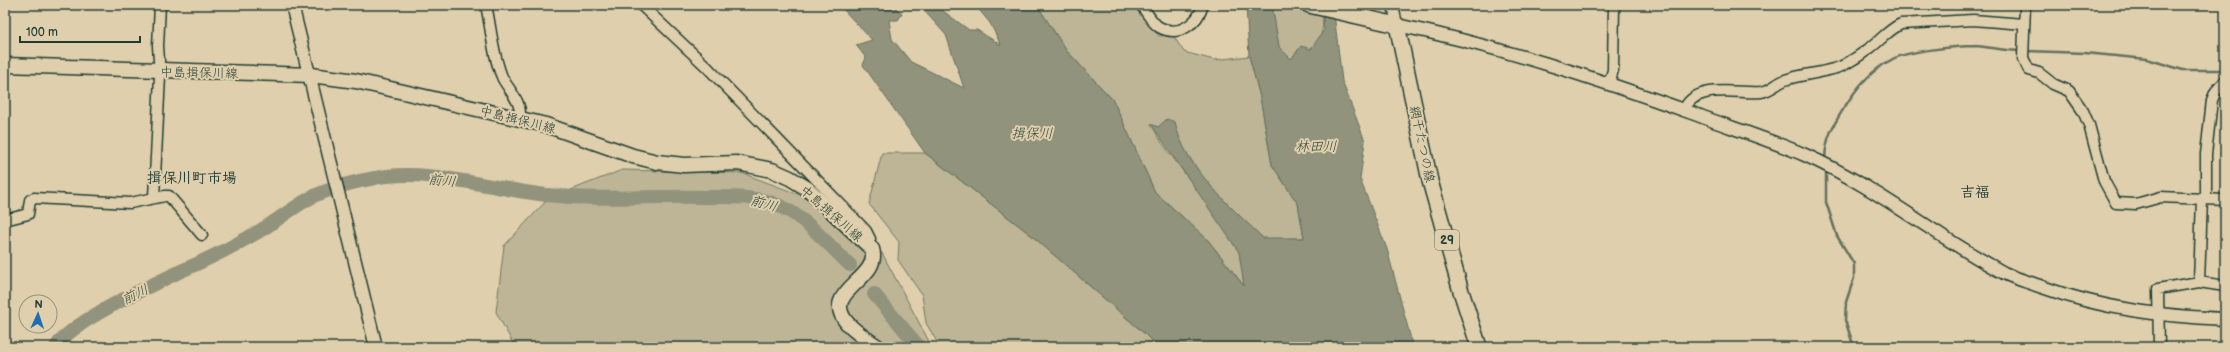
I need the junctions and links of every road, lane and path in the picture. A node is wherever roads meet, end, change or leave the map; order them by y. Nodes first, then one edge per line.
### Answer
1 (160, 5) edge
2 (292, 5) edge
3 (486, 5) edge
4 (641, 5) edge
5 (1141, 5) edge
6 (1203, 5) edge
7 (1309, 5) edge
8 (1393, 5) edge
9 (1614, 5) edge
10 (2025, 5) edge
11 (1394, 24) junction
12 (2024, 24) junction
13 (5, 65) edge
14 (160, 72) junction
15 (311, 75) junction
16 (2225, 81) edge
17 (1608, 84) junction
18 (1684, 110) junction
19 (519, 118) junction
20 (154, 197) junction
21 (2204, 199) junction
22 (2225, 200) edge
23 (5, 220) edge
24 (202, 235) dead end
25 (867, 243) junction
26 (2199, 282) junction
27 (2225, 286) edge
28 (2159, 315) junction
29 (2225, 319) edge
30 (376, 347) edge
31 (878, 347) edge
32 (1479, 347) edge
33 (2159, 347) edge

1 - 14 street
2 - 15 street
3 - 19 street
4 - 25 street
5 - 6 street
7 - 11 main road
8 - 11 street
9 - 17 street
10 - 12 street
11 - 17 street
11 - 32 main road, 網干たつの線 / 29
12 - 18 street
12 - 21 street
13 - 14 main road, 中島揖保川線
14 - 15 main road, 中島揖保川線
14 - 20 street
15 - 19 main road, 中島揖保川線
15 - 30 street
16 - 21 street
17 - 18 street
18 - 28 street
19 - 25 main road, 中島揖保川線
20 - 23 street
20 - 24 street
21 - 22 street
21 - 26 street
25 - 31 main road, 中島揖保川線
26 - 27 street
26 - 28 street
28 - 29 street
28 - 33 street

